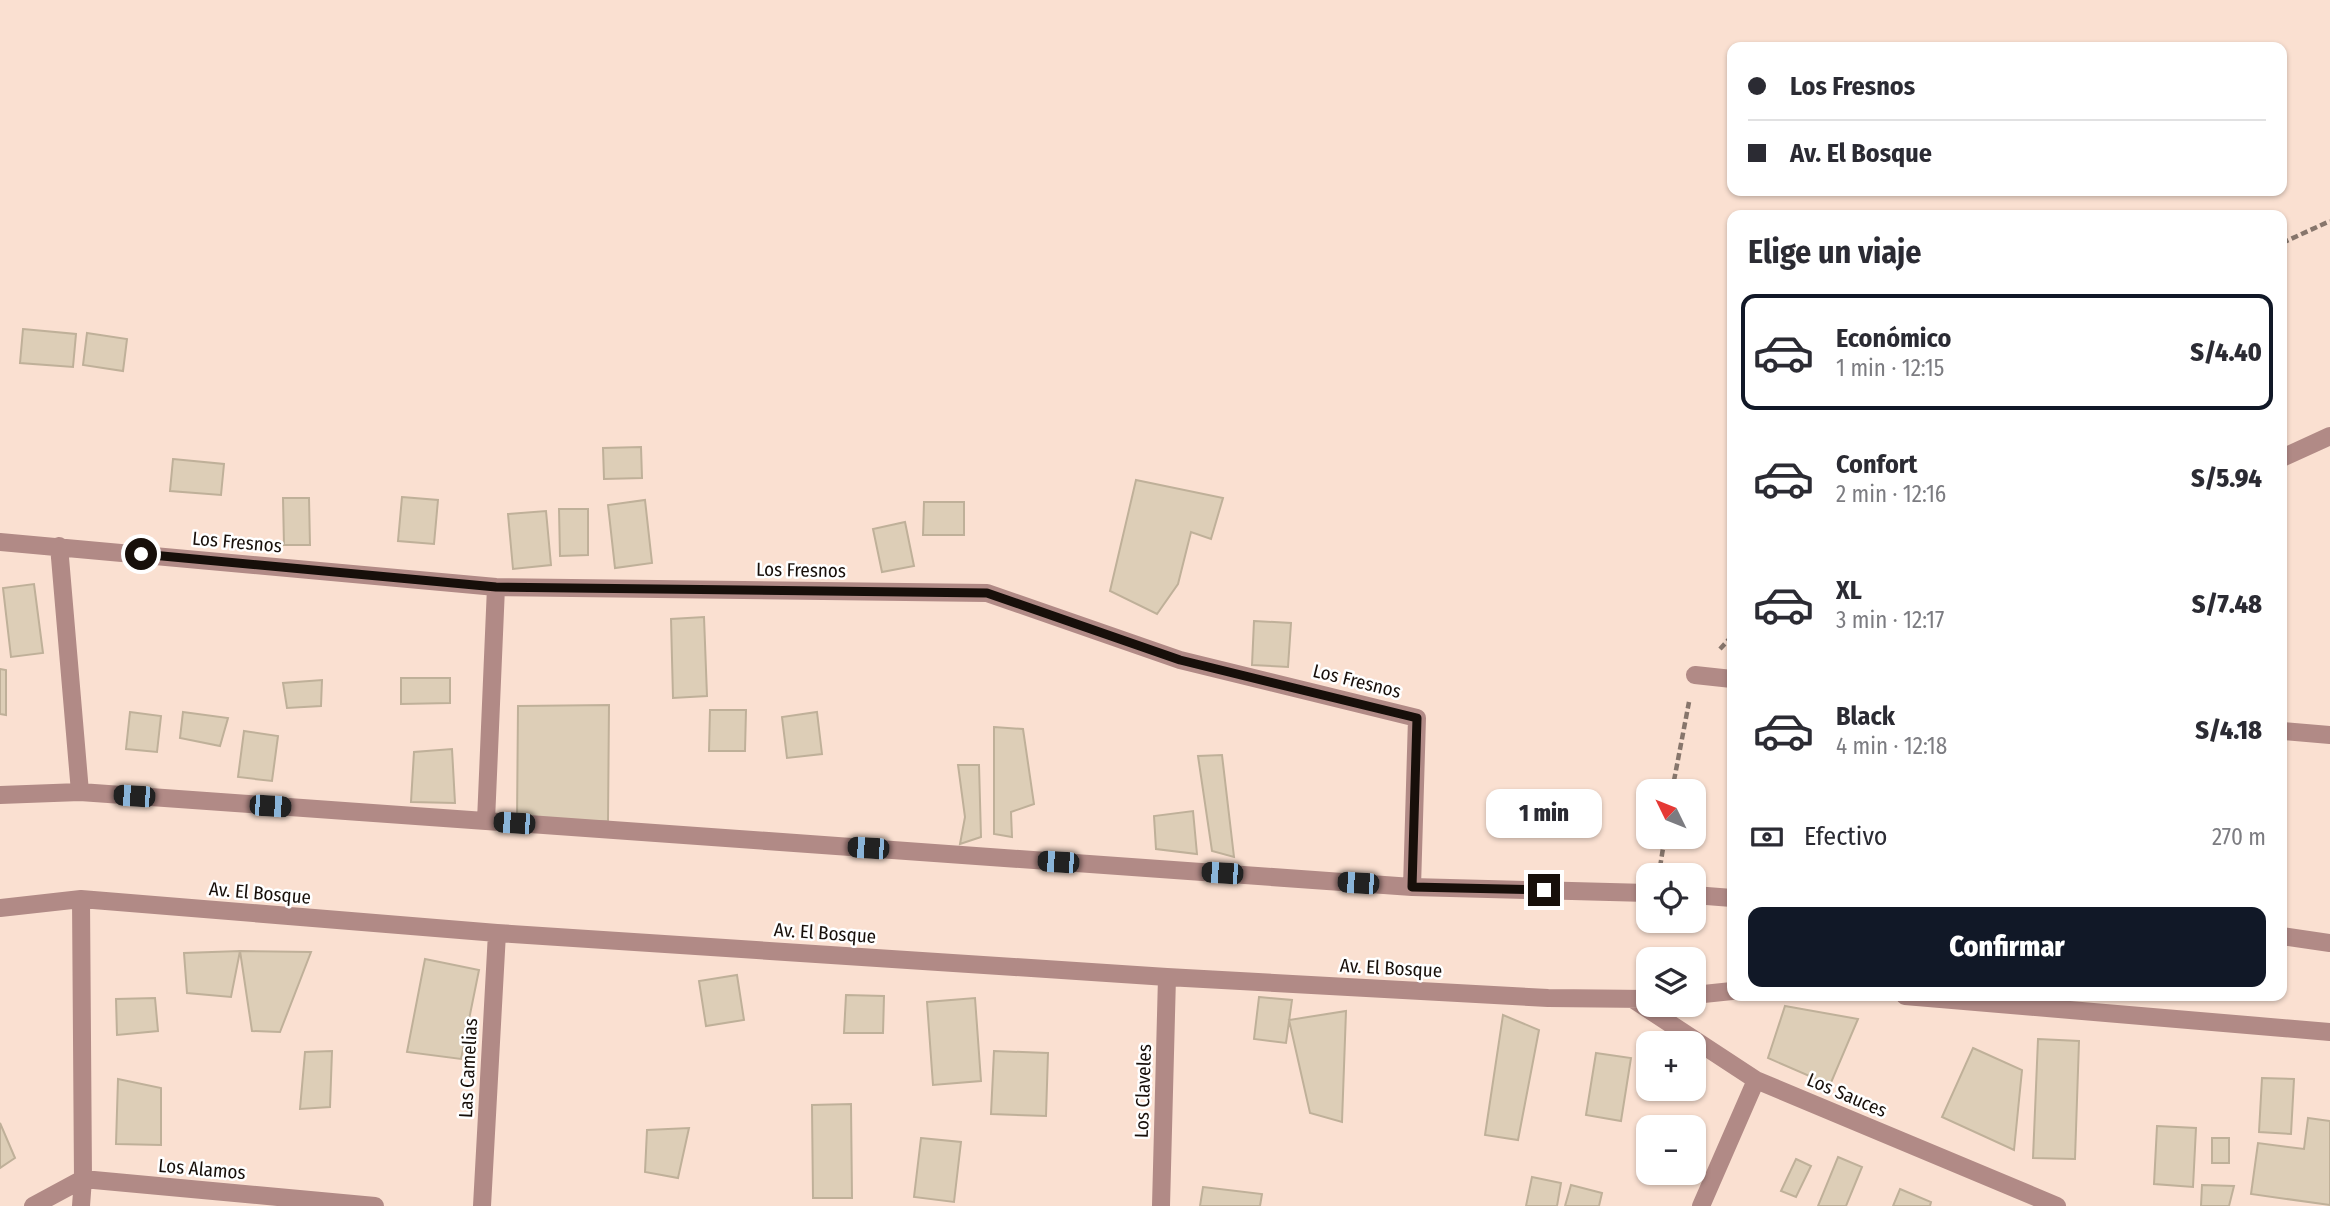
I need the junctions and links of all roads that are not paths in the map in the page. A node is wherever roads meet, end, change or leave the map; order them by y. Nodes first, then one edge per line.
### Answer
1 (2330, 436) edge
2 (2287, 456) edge
3 (0, 542) edge
4 (59, 546) junction
5 (496, 587) junction
6 (1695, 675) road end
7 (1727, 678) edge
8 (2287, 731) edge
9 (2330, 735) edge
10 (80, 792) junction
11 (0, 795) edge
12 (486, 821) junction
13 (1412, 887) junction
14 (1636, 893) edge
15 (1706, 896) edge
16 (1727, 898) edge
17 (81, 899) junction
18 (0, 908) edge
19 (497, 933) junction
20 (2287, 937) edge
21 (2330, 943) edge
22 (1167, 977) junction
23 (1727, 992) edge
24 (1706, 994) edge
25 (1636, 1000) edge
26 (1964, 1001) edge
27 (1665, 1017) edge
28 (2330, 1032) edge
29 (1756, 1080) junction
30 (83, 1179) junction
31 (33, 1206) edge
32 (81, 1206) edge
33 (374, 1206) edge
34 (482, 1206) edge
35 (1161, 1206) edge
36 (1701, 1206) edge
37 (2057, 1206) edge

1 - 2 street
3 - 4 street, Los Fresnos
4 - 5 street, Los Fresnos
4 - 10 street
5 - 12 street
5 - 13 street, Los Fresnos
6 - 7 street
8 - 9 street
10 - 11 street
10 - 12 street
12 - 13 street
13 - 14 street
15 - 16 street
17 - 18 street, Av. El Bosque
17 - 19 street, Av. El Bosque
17 - 30 street
19 - 22 street, Av. El Bosque
19 - 34 street, Las Camelias
20 - 21 street
22 - 25 street, Av. El Bosque
22 - 35 street, Los Claveles
23 - 24 street
26 - 28 street
27 - 29 street, Los Sauces
29 - 36 street
29 - 37 street, Los Sauces
30 - 31 street
30 - 32 street
30 - 33 street, Los Alamos

